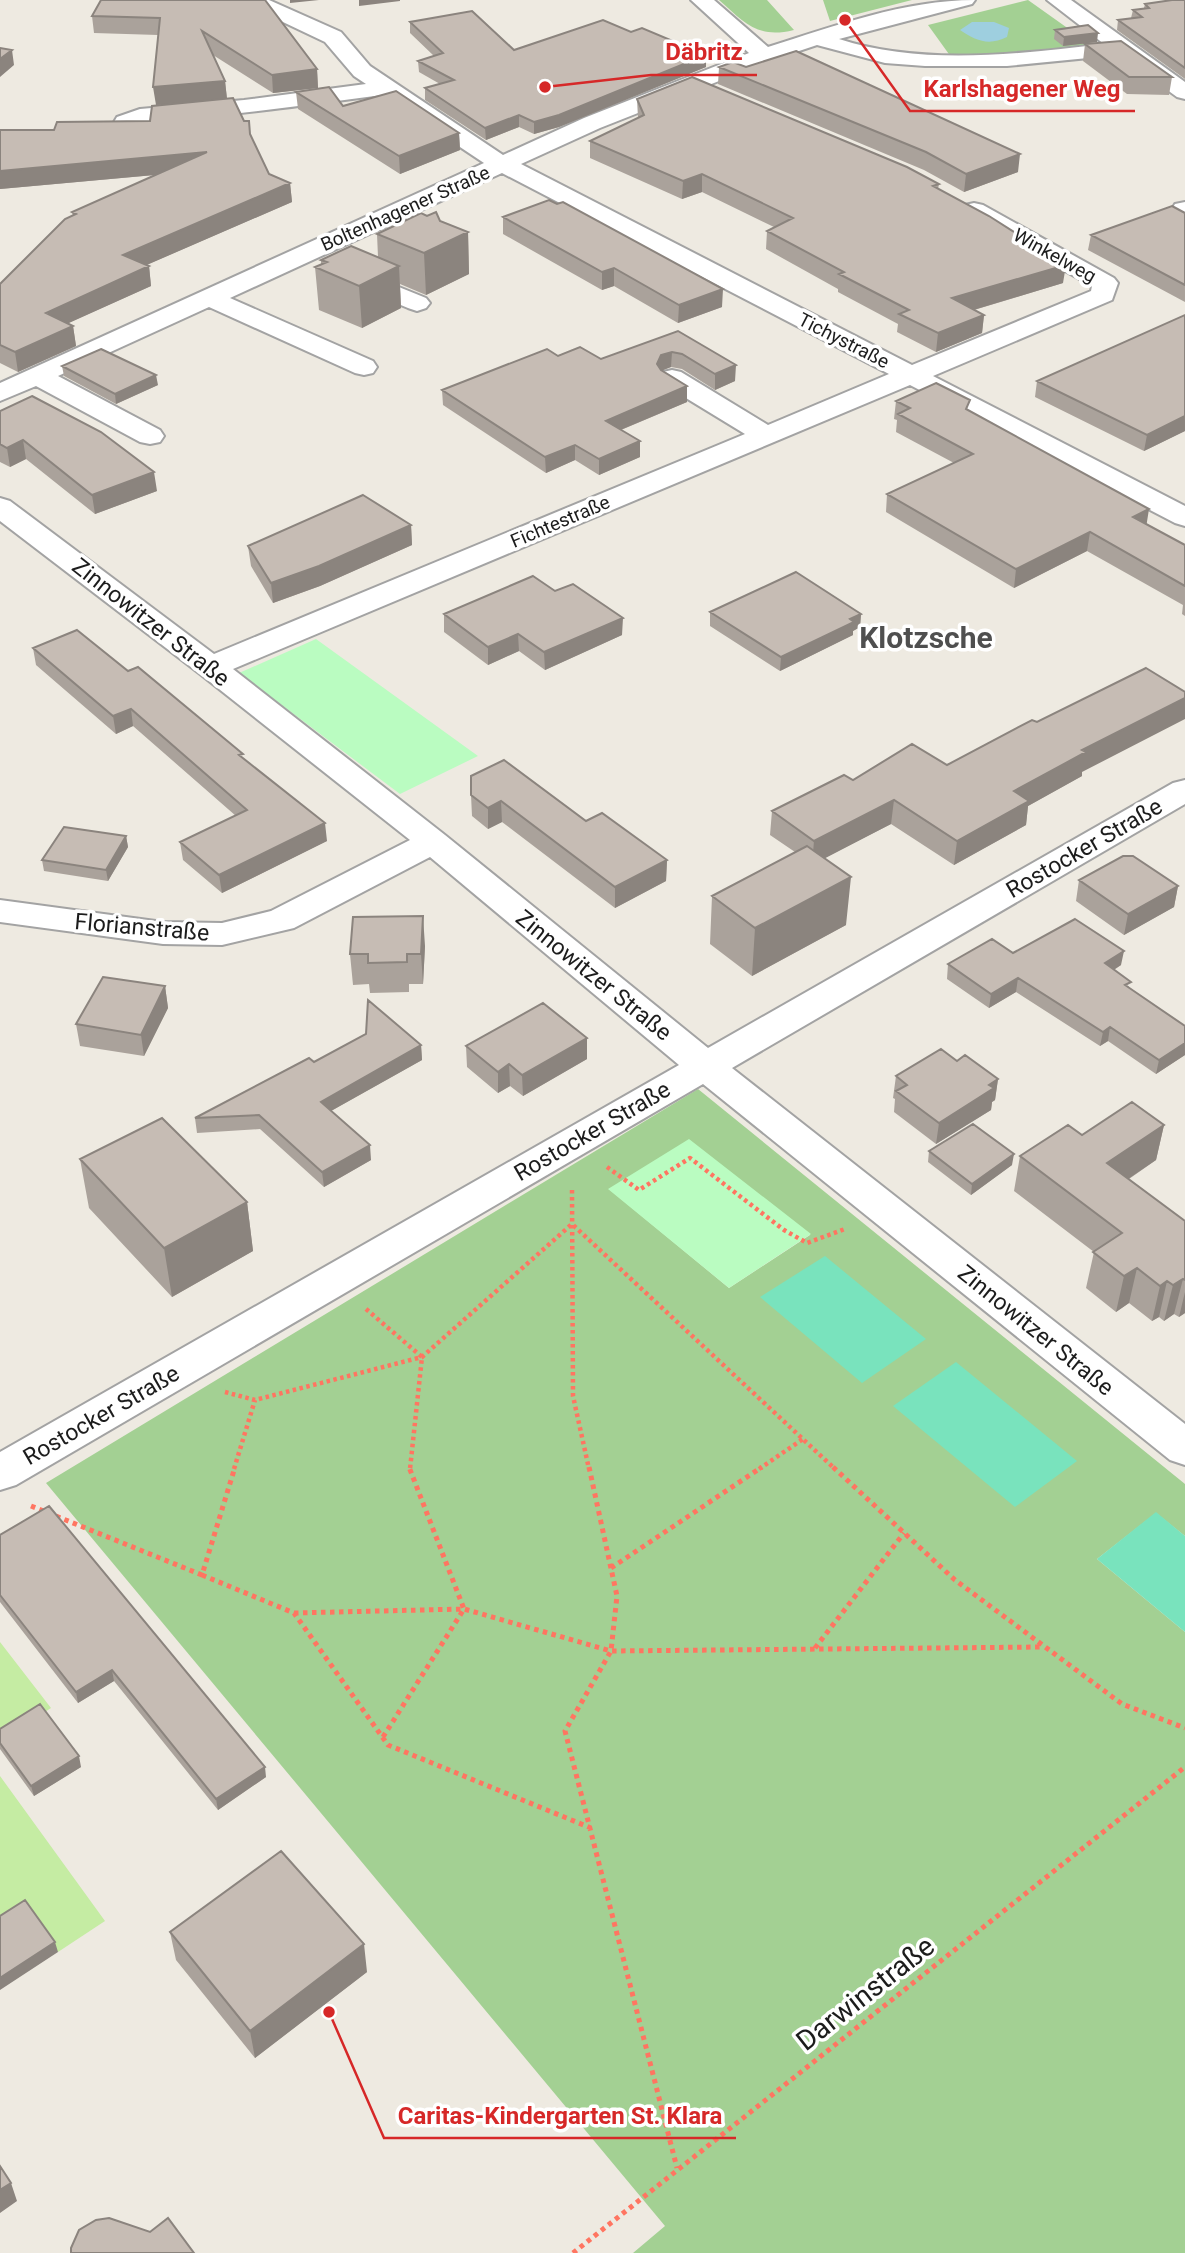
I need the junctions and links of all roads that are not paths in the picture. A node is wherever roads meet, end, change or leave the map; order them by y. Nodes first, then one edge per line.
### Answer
1 (252, 0) edge
2 (701, 0) edge
3 (965, 0) edge
4 (1057, 0) edge
5 (816, 38) junction
6 (1120, 48) junction
7 (764, 55) junction
8 (691, 83) junction
9 (384, 88) junction
10 (1185, 92) edge
11 (727, 97) edge
12 (125, 122) edge
13 (503, 163) junction
14 (951, 197) edge
15 (302, 254) junction
16 (210, 298) junction
17 (417, 303) dead end
18 (364, 367) dead end
19 (681, 374) edge
20 (909, 374) junction
21 (37, 376) junction
22 (0, 393) edge
23 (773, 431) junction
24 (150, 436) dead end
25 (0, 506) edge
26 (1185, 517) edge
27 (211, 667) junction
28 (1185, 790) edge
29 (433, 842) junction
30 (0, 911) edge
31 (705, 1066) junction
32 (1185, 1448) edge
33 (0, 1473) edge

1 - 9 street, Tichystraße
2 - 7 street
3 - 5 street, Boltenhagener Straße
4 - 6 street
5 - 6 street
5 - 7 street, Boltenhagener Straße
6 - 10 street
7 - 8 street, Boltenhagener Straße
8 - 11 street
8 - 13 street, Boltenhagener Straße
9 - 12 street
9 - 13 street, Tichystraße
13 - 15 street, Boltenhagener Straße
13 - 20 street, Tichystraße
14 - 20 street, Winkelweg
15 - 16 street, Boltenhagener Straße
15 - 17 street
16 - 18 street
16 - 21 street, Boltenhagener Straße
19 - 23 street
20 - 23 street, Fichtestraße
20 - 26 street, Tichystraße
21 - 22 street, Boltenhagener Straße
21 - 24 street
23 - 27 street, Fichtestraße
25 - 27 street, Zinnowitzer Straße
27 - 29 street, Zinnowitzer Straße
28 - 31 street, Rostocker Straße
29 - 30 street, Florianstraße
29 - 31 street, Zinnowitzer Straße
31 - 32 street, Zinnowitzer Straße
31 - 33 street, Rostocker Straße

